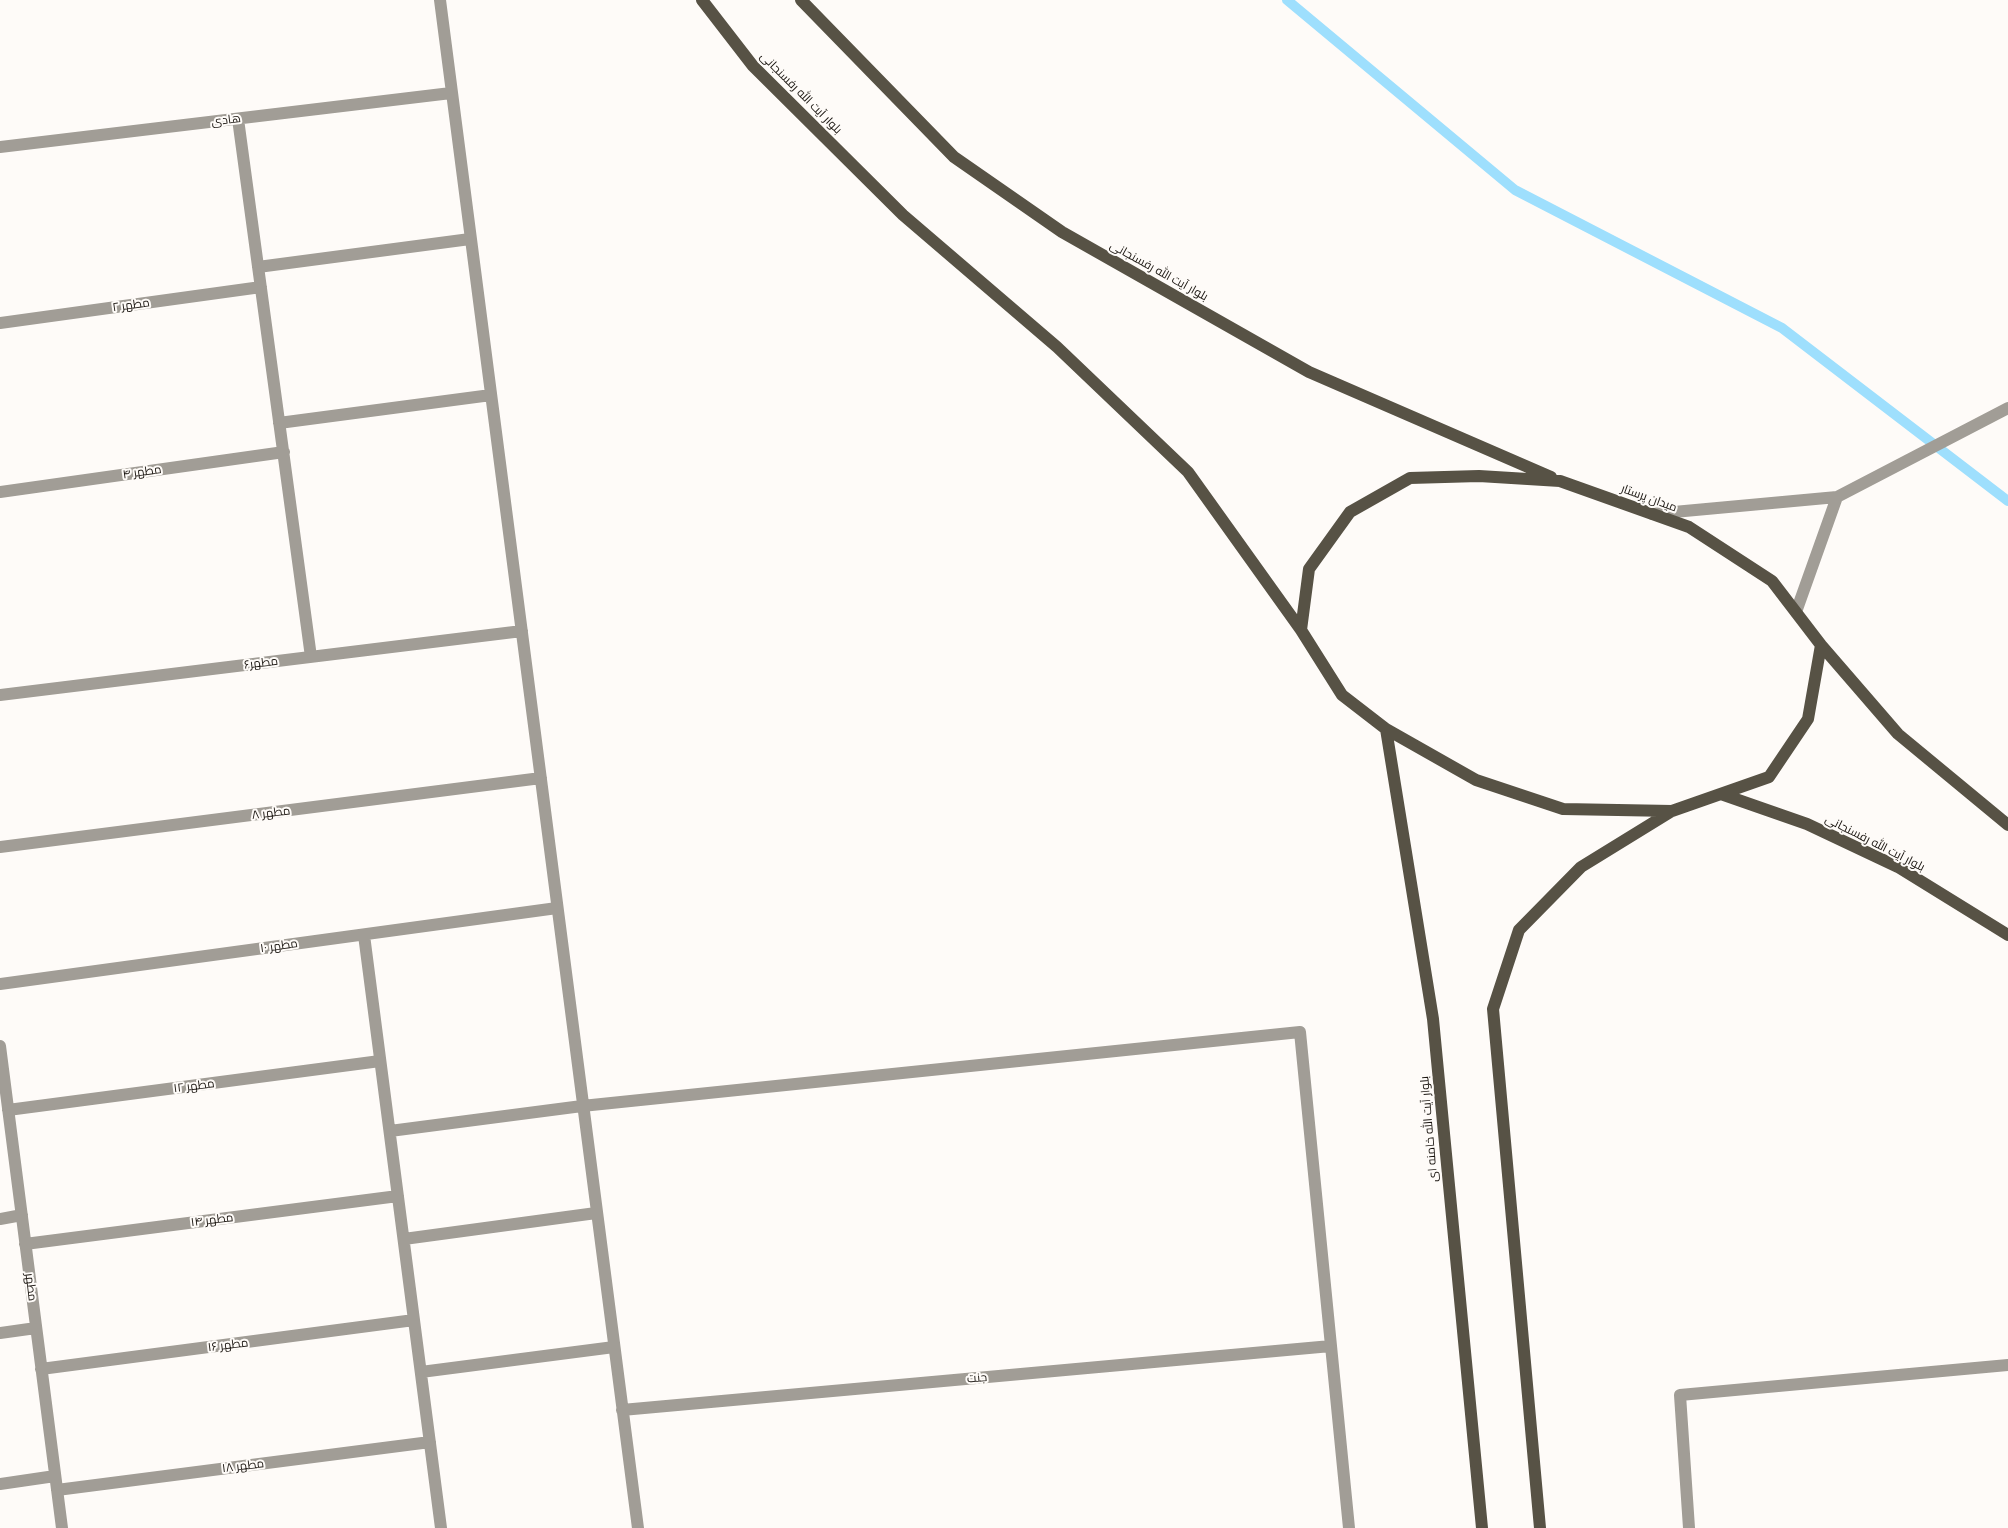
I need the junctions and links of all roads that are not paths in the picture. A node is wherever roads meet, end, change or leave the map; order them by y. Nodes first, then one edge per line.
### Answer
1 (440, 0) edge
2 (702, 0) edge
3 (802, 0) edge
4 (451, 94) junction
5 (238, 119) junction
6 (0, 147) edge
7 (470, 239) junction
8 (258, 267) junction
9 (261, 287) junction
10 (0, 324) edge
11 (491, 395) junction
12 (2008, 408) edge
13 (279, 423) junction
14 (284, 452) junction
15 (1560, 480) junction
16 (0, 492) edge
17 (1837, 498) junction
18 (1652, 514) junction
19 (1796, 612) junction
20 (1301, 630) junction
21 (522, 631) junction
22 (1821, 645) junction
23 (311, 657) junction
24 (0, 695) edge
25 (1386, 729) junction
26 (541, 778) junction
27 (1721, 794) junction
28 (1672, 811) junction
29 (2008, 826) edge
30 (0, 847) edge
31 (558, 908) junction
32 (364, 935) junction
33 (2008, 935) edge
34 (0, 984) edge
35 (0, 1046) edge
36 (380, 1061) junction
37 (2, 1073) edge
38 (582, 1106) junction
39 (8, 1110) junction
40 (390, 1131) junction
41 (398, 1196) junction
42 (596, 1213) junction
43 (22, 1216) junction
44 (0, 1218) edge
45 (404, 1239) junction
46 (25, 1244) junction
47 (414, 1320) junction
48 (36, 1328) junction
49 (0, 1333) edge
50 (1331, 1346) junction
51 (614, 1347) junction
52 (2008, 1365) edge
53 (41, 1369) junction
54 (421, 1372) junction
55 (622, 1410) junction
56 (430, 1442) junction
57 (55, 1476) junction
58 (0, 1484) edge
59 (57, 1490) junction
60 (62, 1528) edge
61 (441, 1528) edge
62 (638, 1528) edge
63 (1349, 1528) edge
64 (1482, 1528) edge
65 (1540, 1528) edge
66 (1689, 1528) edge

1 - 4 street
2 - 20 main road, بلوار آیت الله رفسنجانی
3 - 15 main road, بلوار آیت الله رفسنجانی
4 - 5 street, هادی
4 - 7 street
5 - 6 street, هادی
5 - 8 street
7 - 8 street
7 - 11 street
8 - 9 street
9 - 10 street, مطهر ۲
9 - 13 street
11 - 13 street
11 - 21 street
12 - 17 street
13 - 14 street
14 - 16 street, مطهر ۴
14 - 23 street
15 - 18 main road, میدان پرستار
15 - 20 main road, میدان پرستار
17 - 18 street
17 - 19 street
18 - 19 main road, میدان پرستار
19 - 22 main road, میدان پرستار
20 - 25 main road
21 - 23 street, مطهر۶
21 - 26 street
22 - 27 main road
22 - 29 main road
23 - 24 street, مطهر۶
25 - 28 main road
25 - 64 main road, بلوار آیت الله خامنه ای
26 - 30 street, مطهر ۸
26 - 31 street
27 - 28 main road
27 - 33 main road, بلوار آیت الله رفسنجانی
28 - 65 main road
31 - 32 street, مطهر ۱۰
31 - 38 street
32 - 34 street, مطهر ۱۰
32 - 36 street
35 - 37 street, مطهر
36 - 39 street, مطهر ۱۲
36 - 40 street
37 - 39 street, مطهر
38 - 40 street
38 - 42 street
38 - 50 street
39 - 43 street, مطهر
40 - 41 street
41 - 45 street
41 - 46 street, مطهر ۱۴
42 - 45 street
42 - 51 street
43 - 44 street
43 - 46 street, مطهر
45 - 47 street
46 - 48 street, مطهر
47 - 53 street, مطهر ۱۶
47 - 54 street
48 - 49 street
48 - 53 street, مطهر
50 - 55 street, جنت
50 - 63 street
51 - 54 street
51 - 55 street
52 - 66 street
53 - 57 street, مطهر
54 - 56 street
55 - 62 street
56 - 59 street, مطهر ۱۸
56 - 61 street
57 - 58 street
57 - 59 street, مطهر
59 - 60 street, مطهر

